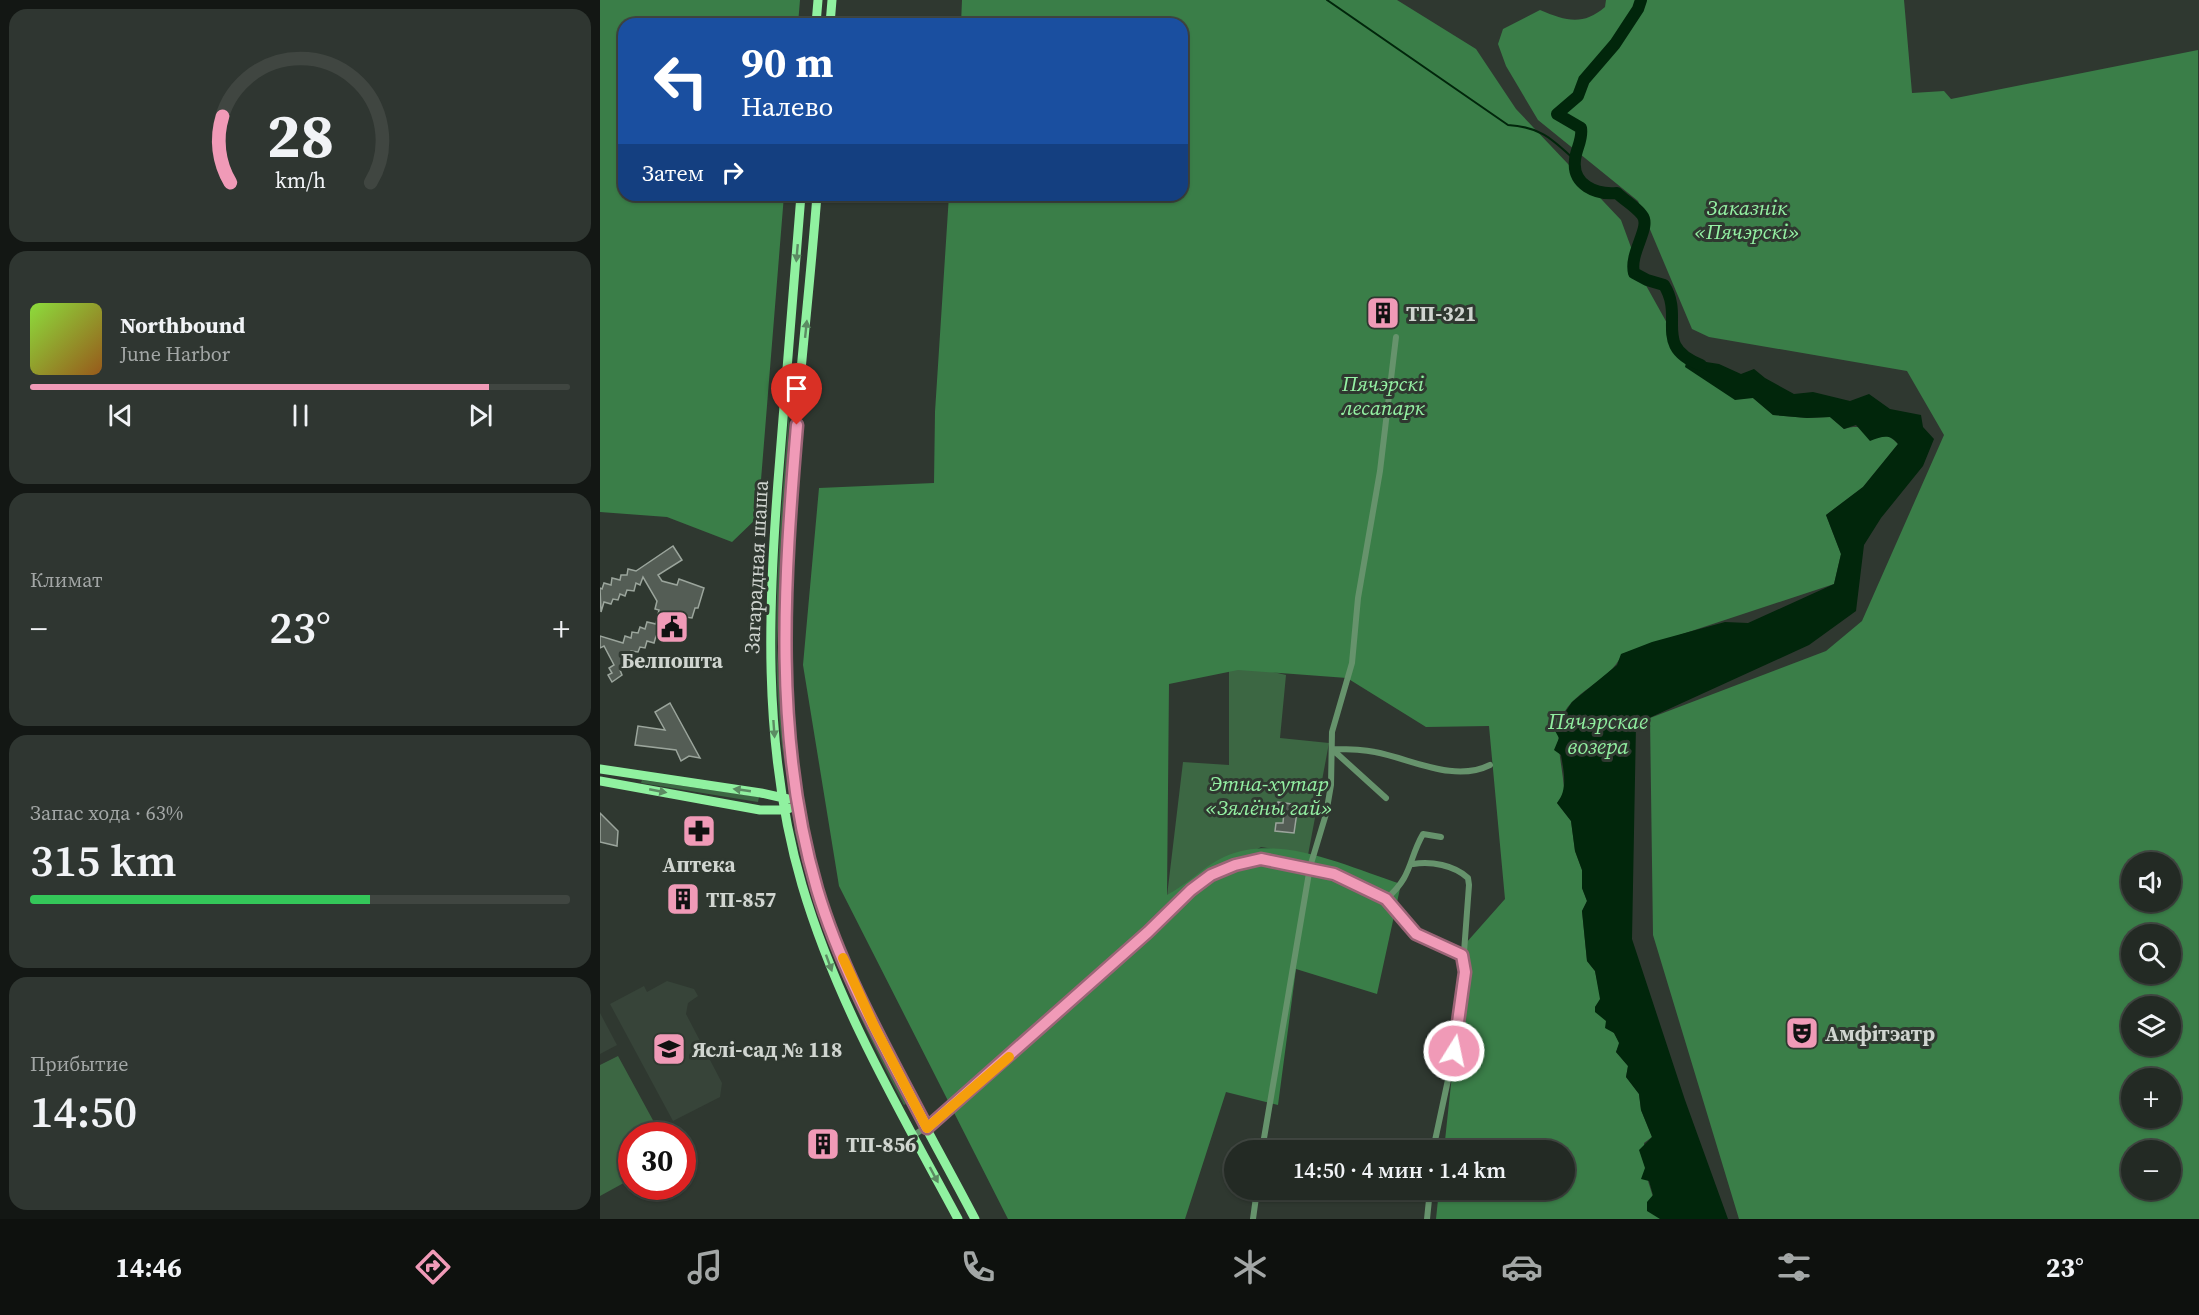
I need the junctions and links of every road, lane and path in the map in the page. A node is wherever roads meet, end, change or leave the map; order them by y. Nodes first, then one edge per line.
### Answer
1 (818, 0) edge
2 (832, 0) edge
3 (816, 18) edge
4 (830, 18) edge
5 (801, 201) edge
6 (816, 201) edge
7 (1396, 337) dead end
8 (1333, 749) junction
9 (1490, 765) dead end
10 (600, 769) edge
11 (636, 775) junction
12 (600, 781) edge
13 (634, 787) junction
14 (784, 798) junction
15 (1386, 798) dead end
16 (798, 804) junction
17 (785, 810) junction
18 (1441, 837) dead end
19 (1413, 864) junction
20 (1310, 867) junction
21 (1386, 899) junction
22 (1462, 955) junction
23 (927, 1128) junction
24 (914, 1135) junction
25 (1264, 1140) edge
26 (1434, 1140) edge
27 (1256, 1200) edge
28 (1429, 1200) edge
29 (957, 1219) edge
30 (975, 1219) edge
31 (1253, 1219) edge
32 (1427, 1219) edge

1 - 3 main road
2 - 4 main road
5 -> 14 main road, Загарадная шаша
16 -> 6 main road, Загарадная шаша
7 - 8 street
8 - 9 street
8 - 15 street
8 - 20 street
10 - 11 main road
11 - 13 street
14 -> 11 main road
12 - 13 main road
13 -> 17 main road
14 - 16 main road
14 - 17 main road, Загарадная шаша
16 - 17 main road
16 - 23 main road, Загарадная шаша
17 -> 24 main road, Загарадная шаша
18 - 19 street
19 - 21 street
19 - 22 street
20 - 21 street
20 - 23 street
20 - 25 street
21 - 22 street
22 - 26 street
23 - 24 street
23 - 30 main road, Загарадная шаша
24 -> 29 main road, Загарадная шаша
27 - 31 street
28 - 32 street

